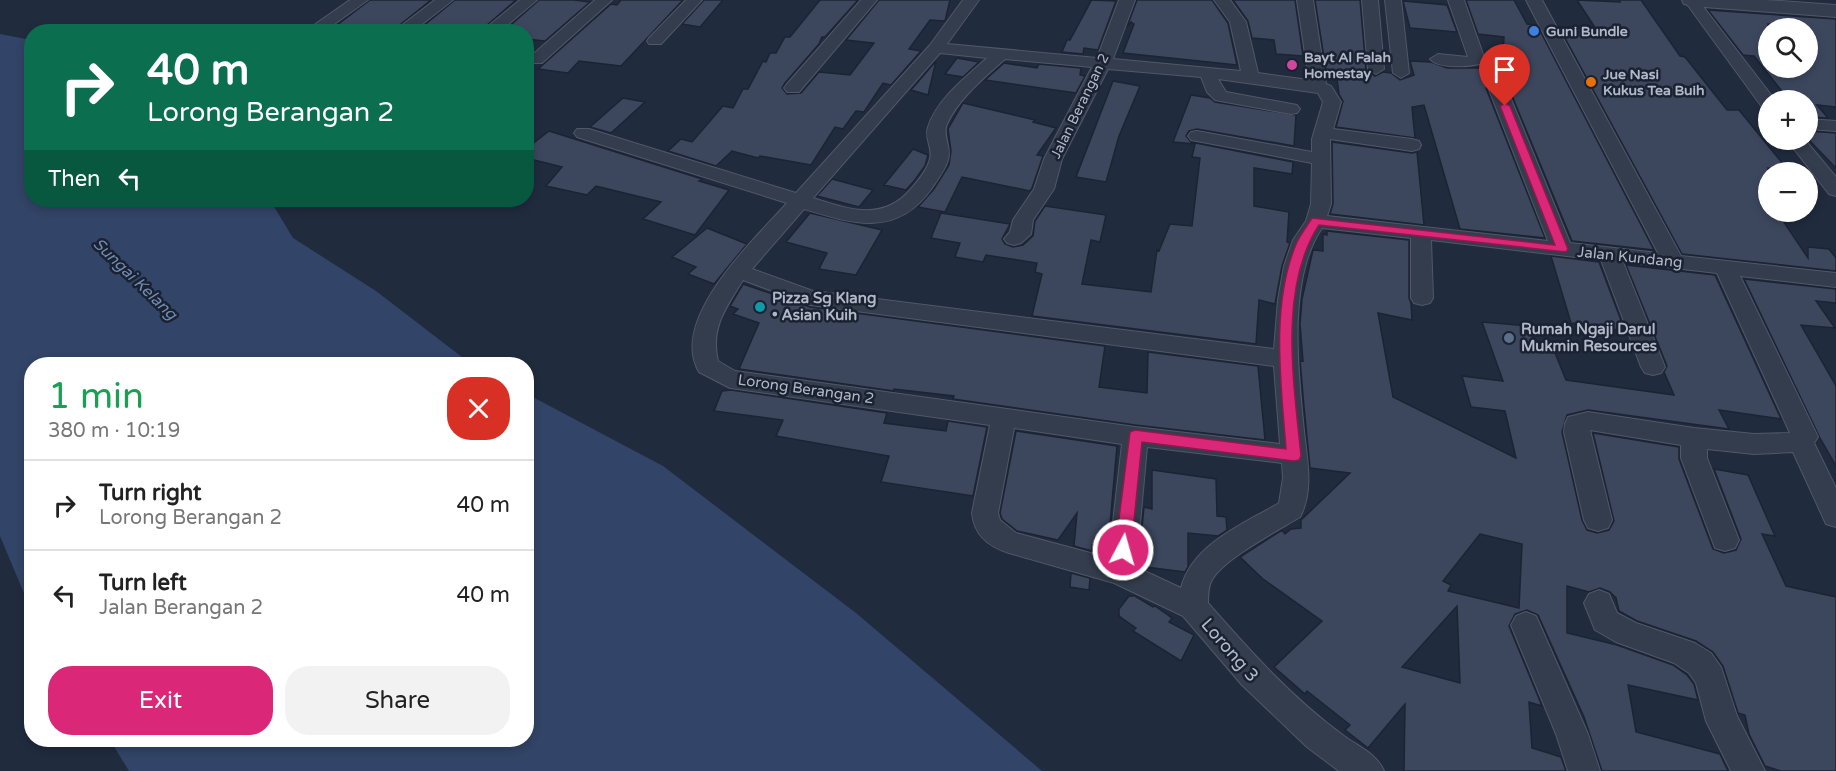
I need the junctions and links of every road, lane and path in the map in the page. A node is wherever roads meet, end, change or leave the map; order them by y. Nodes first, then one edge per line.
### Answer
1 (360, 0) edge
2 (445, 0) edge
3 (529, 0) edge
4 (604, 0) edge
5 (694, 0) edge
6 (869, 0) edge
7 (971, 0) edge
8 (1128, 0) edge
9 (1222, 0) edge
10 (1305, 0) edge
11 (1371, 0) edge
12 (1393, 0) edge
13 (1456, 0) edge
14 (1534, 0) edge
15 (1691, 0) edge
16 (1827, 7) edge
17 (324, 24) edge
18 (412, 24) edge
19 (499, 24) edge
20 (655, 41) dead end
21 (936, 48) junction
22 (1002, 53) junction
23 (536, 60) dead end
24 (1438, 60) dead end
25 (1103, 63) junction
26 (1376, 69) dead end
27 (1207, 73) junction
28 (1401, 73) dead end
29 (1251, 77) junction
30 (1318, 87) junction
31 (1497, 87) dead end
32 (793, 88) dead end
33 (1758, 90) edge
34 (1291, 109) dead end
35 (1818, 125) edge
36 (1836, 126) edge
37 (583, 133) dead end
38 (1323, 133) junction
39 (1197, 136) dead end
40 (1412, 146) dead end
41 (1804, 150) edge
42 (1321, 159) junction
43 (1836, 190) edge
44 (800, 200) junction
45 (1316, 221) junction
46 (1421, 234) junction
47 (1014, 239) dead end
48 (1562, 249) junction
49 (1609, 254) junction
50 (1673, 261) junction
51 (1725, 267) junction
52 (738, 271) junction
53 (1836, 280) edge
54 (1422, 298) dead end
55 (1285, 359) junction
56 (1653, 367) dead end
57 (1004, 417) junction
58 (1135, 436) junction
59 (1694, 438) junction
60 (1801, 442) junction
61 (1294, 456) junction
62 (1836, 516) edge
63 (1598, 520) dead end
64 (1725, 540) dead end
65 (1121, 573) junction
66 (1599, 603) dead end
67 (1193, 607) junction
68 (1526, 625) dead end
69 (1368, 771) edge
70 (1584, 771) edge
71 (1749, 771) edge

1 - 17 street
2 - 18 street
3 - 19 street
4 - 23 street
5 - 20 street
6 - 32 street
7 - 21 street, Lorong Berangan 2
8 - 25 street, Jalan Berangan 2
9 - 29 street
10 - 30 street
11 - 26 street
12 - 28 street
13 - 24 street
14 - 50 street
15 - 16 street
15 - 33 street
21 - 22 street
21 - 44 street, Lorong Berangan 2
22 - 25 street
22 - 44 street
25 - 27 street
25 - 47 street, Jalan Berangan 2
27 - 29 street
27 - 34 street
29 - 30 street
30 - 38 street
31 - 48 street
35 - 36 street
37 - 44 street
38 - 40 street
38 - 42 street
39 - 42 street
41 - 43 street
42 - 45 street
44 - 52 street, Lorong Berangan 2
45 - 46 street, Jalan Kundang
45 - 55 street
46 - 48 street, Jalan Kundang
46 - 54 street
48 - 49 street, Jalan Kundang
49 - 50 street, Jalan Kundang
49 - 56 street
50 - 51 street, Jalan Kundang
51 - 53 street, Jalan Kundang
51 - 60 street
52 - 55 street
52 - 57 street, Lorong Berangan 2
55 - 61 street
57 - 58 street, Lorong Berangan 2
57 - 65 street
58 - 61 street, Lorong Berangan 2
58 - 65 street
59 - 60 street
59 - 63 street
59 - 64 street
60 - 62 street
61 - 67 street, Lorong 3
65 - 67 street
66 - 71 street
67 - 69 street, Lorong 3
68 - 70 street

